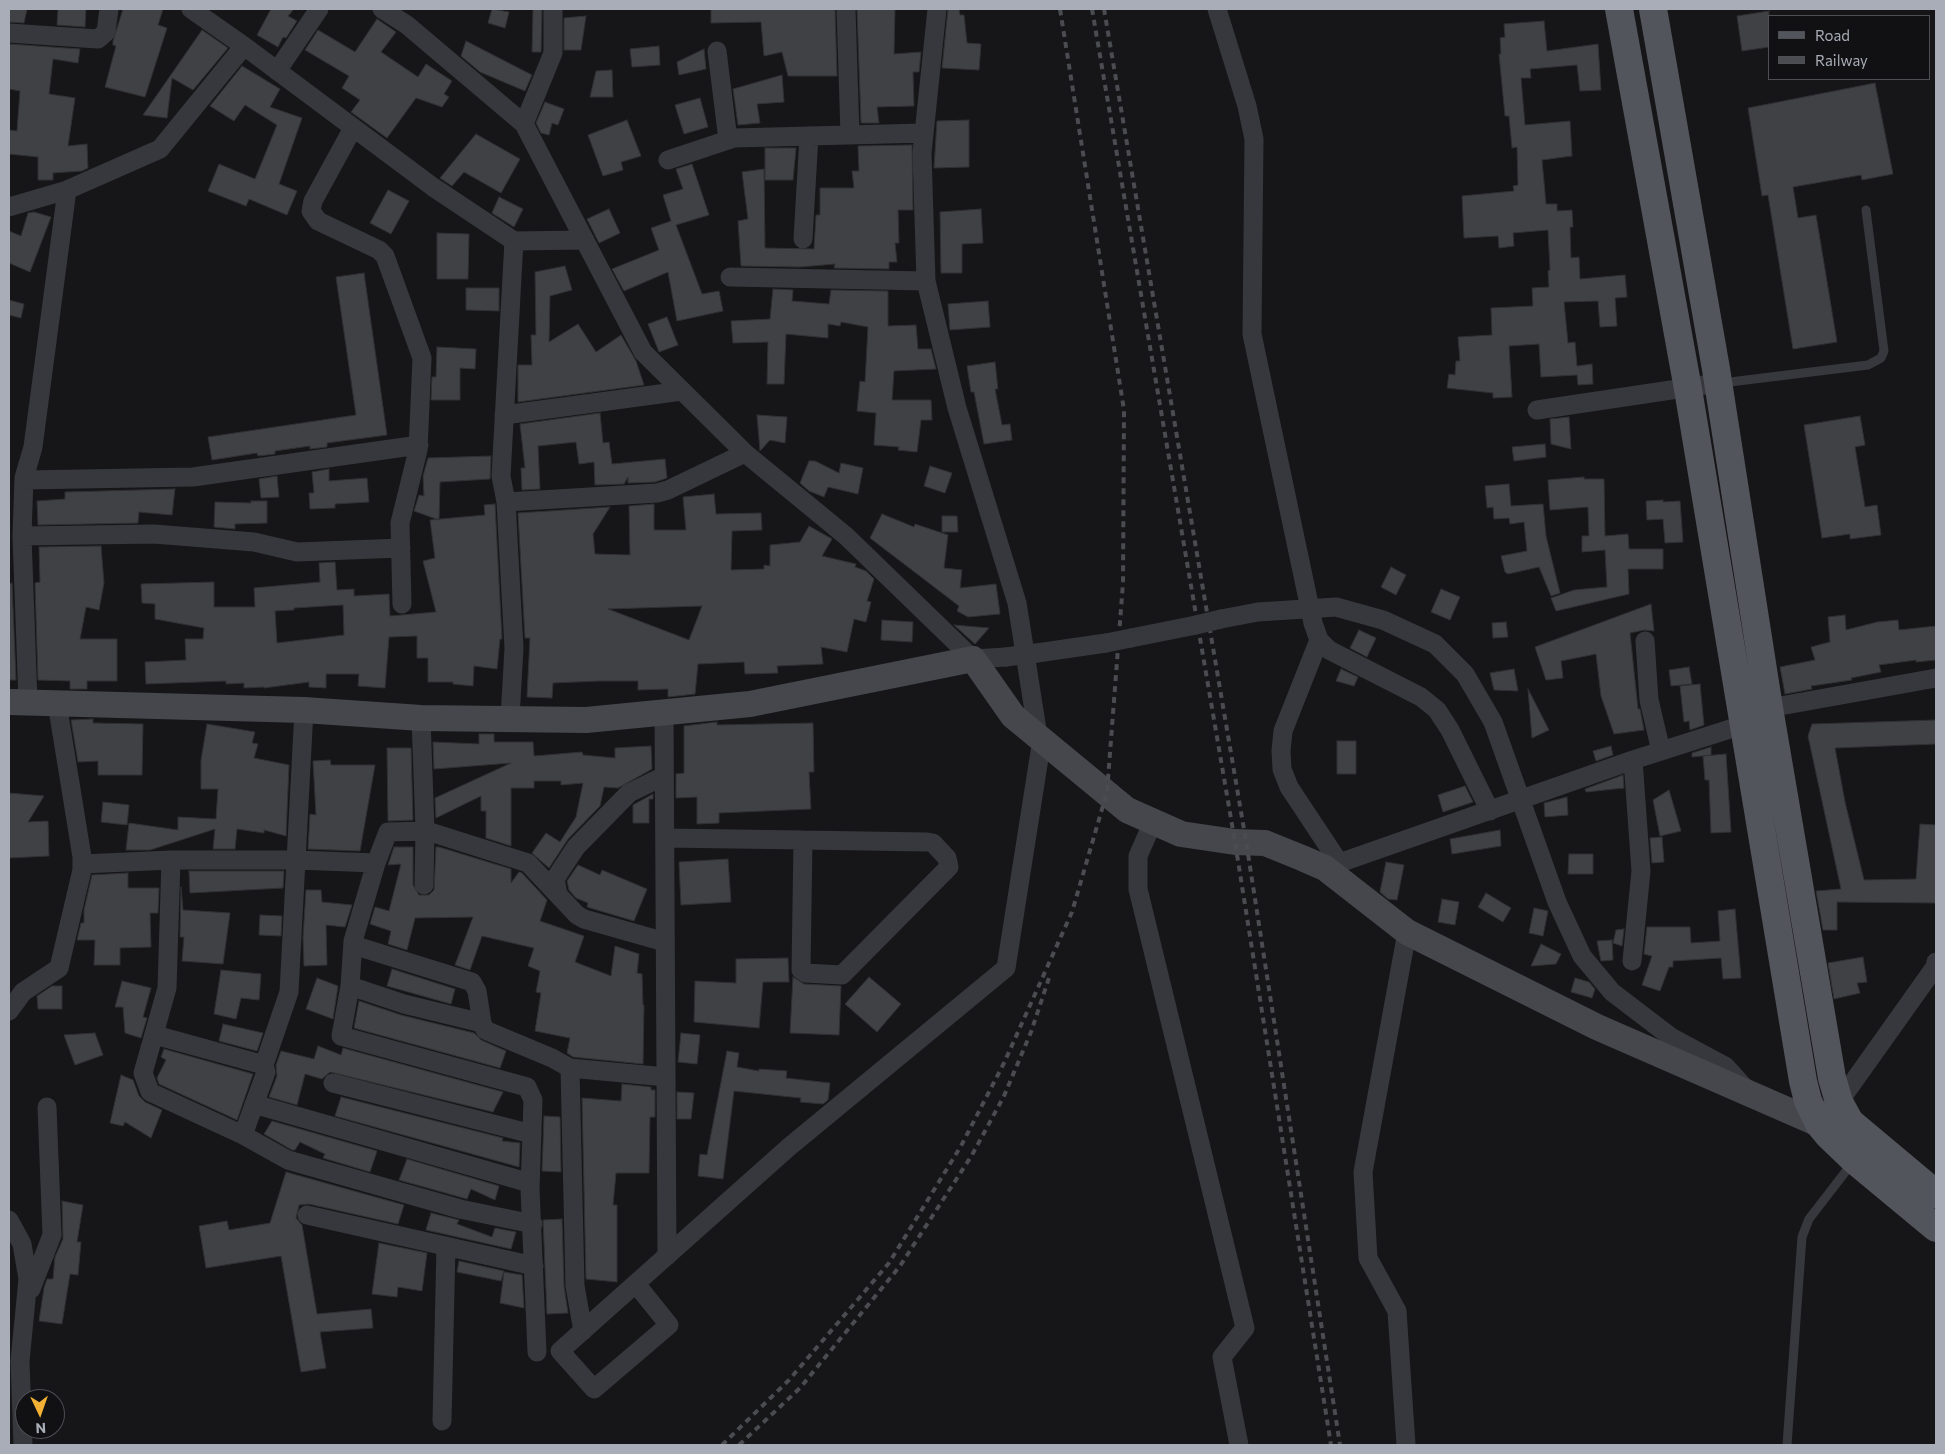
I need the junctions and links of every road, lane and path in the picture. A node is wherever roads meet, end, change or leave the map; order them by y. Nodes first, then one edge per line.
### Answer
1 (109, 9) edge
2 (190, 9) edge
3 (319, 9) edge
4 (553, 9) edge
5 (846, 9) edge
6 (937, 9) edge
7 (1217, 9) edge
8 (1619, 9) edge
9 (1653, 9) edge
10 (391, 11) edge
11 (9, 33) edge
12 (244, 46) junction
13 (717, 51) dead end
14 (277, 70) junction
15 (524, 124) junction
16 (353, 128) junction
17 (924, 133) junction
18 (850, 135) junction
19 (809, 136) junction
20 (728, 140) junction
21 (668, 160) dead end
22 (67, 190) junction
23 (9, 207) edge
24 (1866, 210) dead end
25 (803, 239) dead end
26 (585, 240) junction
27 (514, 241) junction
28 (730, 277) dead end
29 (926, 281) junction
30 (1718, 383) junction
31 (1688, 389) junction
32 (682, 391) junction
33 (1537, 410) dead end
34 (504, 415) junction
35 (419, 445) junction
36 (745, 453) junction
37 (24, 480) junction
38 (506, 502) junction
39 (22, 536) junction
40 (401, 548) junction
41 (402, 604) dead end
42 (1310, 609) junction
43 (1319, 640) junction
44 (1645, 641) dead end
45 (973, 659) junction
46 (1936, 678) edge
47 (18, 702) edge
48 (57, 703) junction
49 (304, 710) junction
50 (664, 712) junction
51 (1770, 713) junction
52 (421, 718) junction
53 (510, 718) junction
54 (1744, 724) junction
55 (1040, 737) junction
56 (1661, 751) junction
57 (1633, 760) junction
58 (664, 776) junction
59 (1522, 800) junction
60 (1490, 810) junction
61 (1152, 822) junction
62 (425, 830) junction
63 (665, 838) junction
64 (803, 840) junction
65 (171, 860) junction
66 (296, 860) junction
67 (376, 863) junction
68 (82, 864) junction
69 (1333, 866) junction
70 (424, 885) dead end
71 (558, 894) junction
72 (1407, 932) junction
73 (665, 942) junction
74 (353, 945) junction
75 (1632, 961) dead end
76 (1936, 962) edge
77 (350, 986) junction
78 (9, 1011) edge
79 (482, 1023) junction
80 (156, 1035) junction
81 (264, 1065) junction
82 (570, 1068) junction
83 (666, 1077) junction
84 (333, 1082) dead end
85 (1751, 1095) junction
86 (1839, 1102) junction
87 (254, 1104) junction
88 (47, 1107) dead end
89 (1819, 1124) junction
90 (532, 1134) junction
91 (243, 1135) junction
92 (1862, 1150) junction
93 (530, 1183) junction
94 (1936, 1194) edge
95 (307, 1215) dead end
96 (9, 1220) edge
97 (533, 1224) junction
98 (1936, 1228) edge
99 (446, 1246) junction
100 (668, 1256) junction
101 (534, 1266) junction
102 (636, 1284) junction
103 (28, 1296) junction
104 (583, 1331) junction
105 (537, 1352) dead end
106 (14, 1376) edge
107 (442, 1421) dead end
108 (23, 1445) edge
109 (1239, 1445) edge
110 (1406, 1445) edge
111 (1787, 1445) edge

1 - 11 street
2 - 12 street
3 - 14 street
4 - 15 street
5 - 18 street
6 - 17 street
7 - 42 street
8 - 31 main road
9 - 30 main road
10 - 15 street
12 - 14 street
12 - 22 street
13 - 20 street
14 - 16 street
15 - 26 street
16 - 27 street
16 - 35 street
17 - 18 street
17 - 29 street
18 - 19 street
19 - 20 street
19 - 25 street
20 - 21 street
22 - 23 street
22 - 37 street
24 - 30 lane
26 - 27 street
26 - 32 street
27 - 34 street
28 - 29 street
29 - 55 street
30 - 31 street
30 - 51 main road
31 - 33 street
31 - 54 main road
32 - 34 street
32 - 36 street
34 - 38 street
35 - 37 street
35 - 40 street
36 - 38 street
36 - 45 street
37 - 39 street
38 - 53 street
39 - 40 street
39 - 47 street
40 - 41 street
42 - 43 street
42 - 45 street, bridge
42 - 59 street
43 - 60 street
43 - 69 street
44 - 56 street
45 - 50 main road
45 - 55 main road
46 - 51 street
47 - 48 main road
48 - 49 main road
48 - 68 street
49 - 52 main road
49 - 66 street
50 - 53 main road
50 - 58 street
51 - 54 street
51 - 86 main road
52 - 53 main road
52 - 62 street
54 - 56 street
54 - 89 main road
55 - 61 main road
55 - 100 street
56 - 57 street
57 - 59 street
57 - 75 street
58 - 63 street
58 - 71 street
59 - 60 street
59 - 85 street
60 - 69 street
61 - 69 main road
61 - 109 street
62 - 67 street
62 - 70 street
62 - 71 street
63 - 64 street
63 - 73 street
64 - 64 street
65 - 66 street
65 - 68 street
65 - 80 street
66 - 67 street
66 - 81 street
67 - 74 street
68 - 78 street
69 - 72 main road
71 - 73 street
72 - 85 main road
72 - 110 street
73 - 83 street
74 - 77 street
74 - 79 street
76 - 86 street
77 - 79 street
77 - 90 street
79 - 82 street
80 - 81 street
80 - 91 street
81 - 87 street
82 - 83 street
82 - 104 street
83 - 100 street
84 - 90 street
85 - 89 main road
86 - 89 main road
86 - 92 main road
87 - 91 street
87 - 93 street
88 - 103 street
89 - 92 main road
90 - 93 street
91 - 97 street
92 - 94 main road
92 - 98 main road
92 - 111 lane
93 - 97 street
95 - 99 street
96 - 103 street
97 - 101 street
99 - 101 street
99 - 107 street
100 - 102 street
101 - 105 street
102 - 104 street
102 - 104 street
103 - 106 street
106 - 108 street

